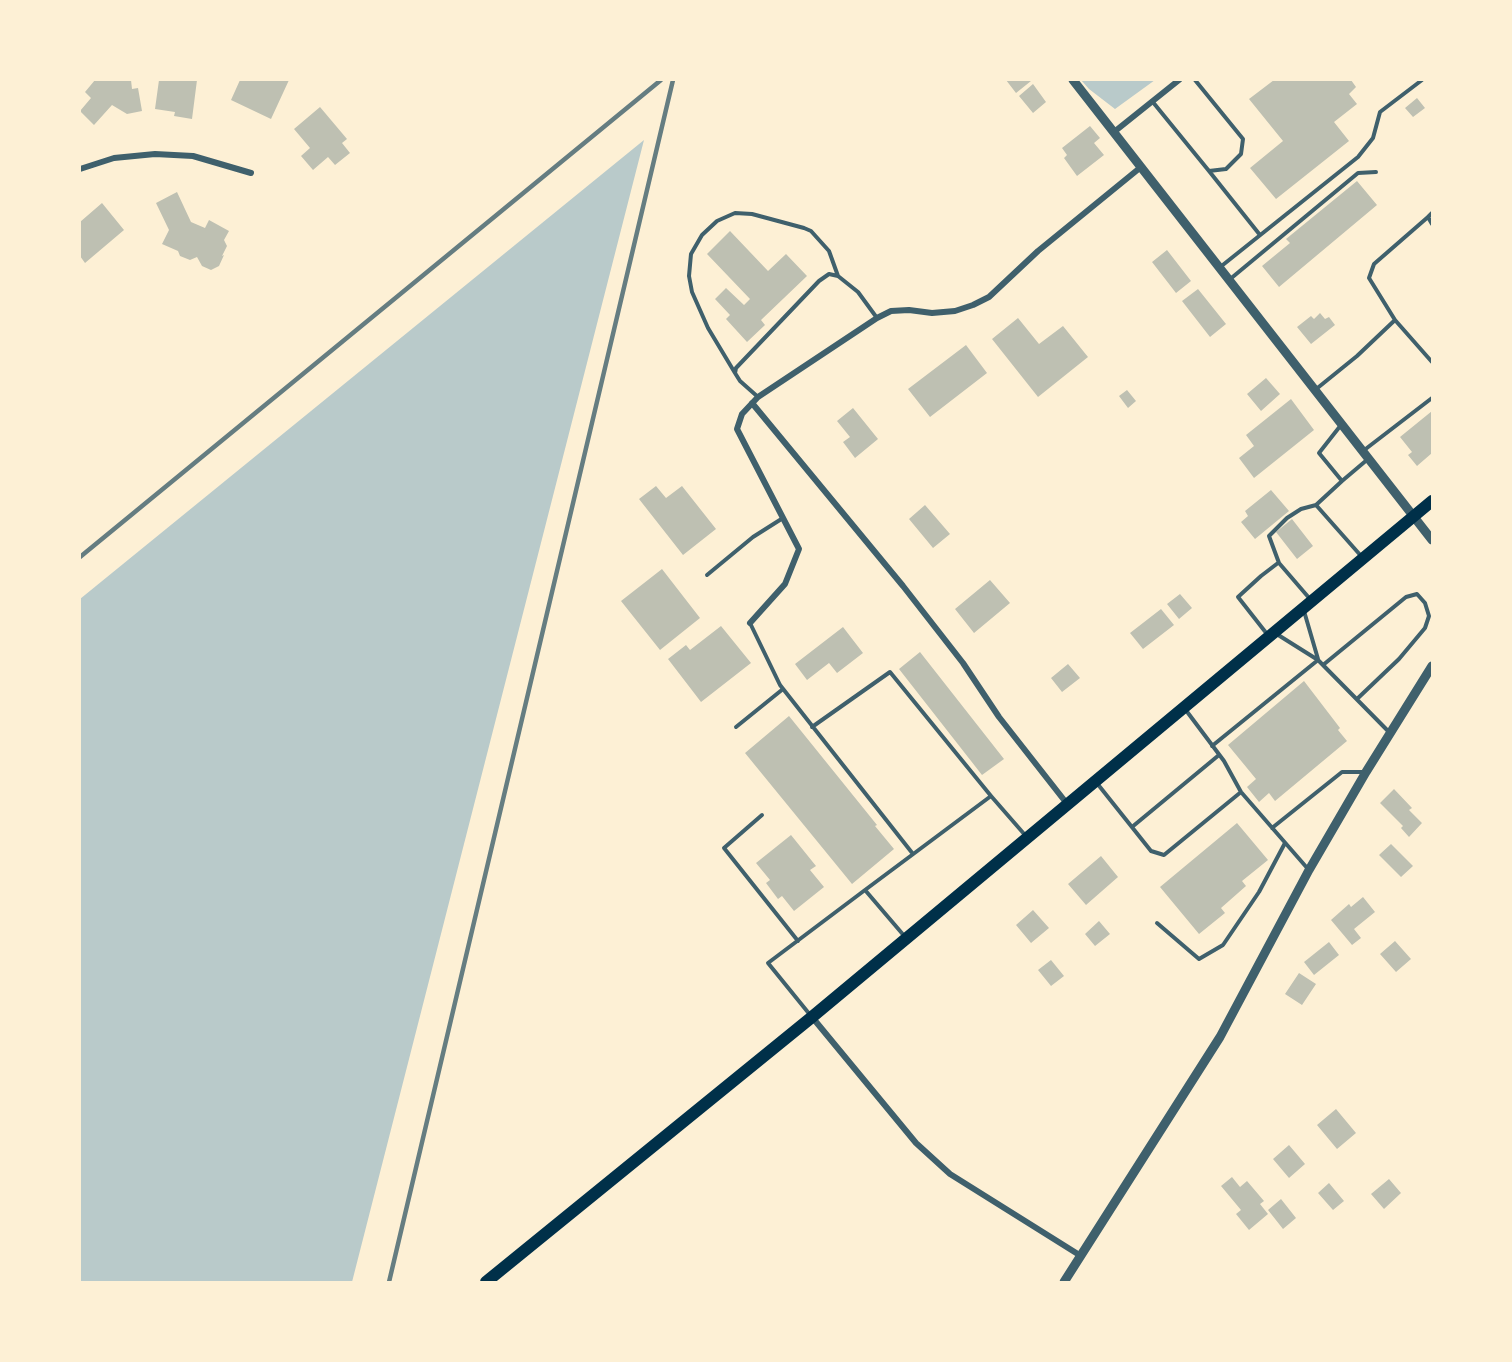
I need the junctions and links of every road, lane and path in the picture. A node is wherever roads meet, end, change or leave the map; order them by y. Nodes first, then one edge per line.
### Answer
1 (1073, 80) edge
2 (1179, 80) edge
3 (1195, 80) edge
4 (1422, 80) edge
5 (1415, 82) edge
6 (1152, 101) junction
7 (1114, 132) junction
8 (1141, 167) junction
9 (80, 169) edge
10 (1209, 171) junction
11 (251, 172) dead end
12 (1376, 172) dead end
13 (1432, 213) edge
14 (1428, 218) junction
15 (1432, 224) edge
16 (1260, 235) junction
17 (1219, 268) junction
18 (838, 276) junction
19 (1228, 280) junction
20 (877, 318) junction
21 (1395, 320) junction
22 (1432, 362) edge
23 (735, 373) junction
24 (1315, 390) junction
25 (758, 398) junction
26 (1432, 398) edge
27 (752, 403) junction
28 (1341, 424) junction
29 (1366, 455) junction
30 (1341, 481) junction
31 (1432, 501) edge
32 (1316, 505) junction
33 (1414, 516) junction
34 (783, 518) junction
35 (1432, 540) edge
36 (1363, 558) junction
37 (1279, 563) junction
38 (707, 575) dead end
39 (1308, 605) junction
40 (750, 623) joint
41 (1271, 635) junction
42 (1318, 660) junction
43 (1323, 665) junction
44 (1432, 666) edge
45 (783, 689) junction
46 (1357, 699) junction
47 (1184, 708) junction
48 (812, 726) junction
49 (736, 727) dead end
50 (1390, 733) junction
51 (1212, 746) junction
52 (1219, 755) junction
53 (1366, 772) junction
54 (1096, 781) junction
55 (1241, 792) junction
56 (991, 796) junction
57 (1068, 804) junction
58 (762, 815) dead end
59 (1132, 827) junction
60 (1272, 828) junction
61 (1028, 838) junction
62 (1285, 843) junction
63 (913, 854) junction
64 (1309, 870) junction
65 (865, 890) junction
66 (1157, 923) dead end
67 (906, 938) junction
68 (798, 941) junction
69 (812, 1017) junction
70 (1081, 1256) junction
71 (486, 1282) edge
72 (1064, 1282) edge

1 - 7 street
2 - 6 street
3 - 10 lane
4 - 5 lane
5 - 16 lane
6 - 7 street
6 - 10 lane
7 - 8 street
8 - 17 street
8 - 20 street
9 - 11 street
10 - 16 lane
12 - 19 lane
13 - 14 lane
14 - 15 lane
14 - 21 lane
16 - 17 lane
17 - 19 street
18 - 20 lane
18 - 23 lane
18 - 23 lane
19 - 24 street
20 - 25 street
21 - 22 lane
21 - 24 lane
23 - 25 lane
24 - 28 street
25 - 27 street
26 - 29 lane
27 - 34 street
27 - 57 street
28 - 29 street
28 - 30 lane
29 - 30 lane
29 - 33 street
30 - 32 lane
31 - 33 highway
32 - 36 lane
32 - 37 lane
33 - 35 street
33 - 36 highway
34 - 38 lane
34 - 40 street
36 - 39 highway
37 - 39 lane
37 - 41 lane
39 - 41 highway
39 - 42 lane
40 - 45 lane
41 - 42 lane
41 - 47 highway
42 - 43 lane
42 - 51 lane
43 - 46 lane
43 - 46 lane
44 - 50 street
45 - 48 lane
45 - 49 lane
46 - 50 lane
47 - 51 lane
47 - 54 highway
48 - 56 lane
48 - 63 lane
50 - 53 street
51 - 52 lane
52 - 55 lane
52 - 59 lane
53 - 60 lane
53 - 64 street
54 - 57 highway
54 - 59 lane
55 - 59 lane
55 - 60 lane
56 - 61 lane
56 - 63 lane
57 - 61 highway
58 - 68 lane
60 - 62 lane
61 - 67 highway
62 - 64 lane
62 - 66 lane
63 - 65 lane
64 - 70 street
65 - 67 lane
65 - 68 lane
67 - 69 highway
68 - 69 lane
69 - 70 street
69 - 71 highway
70 - 72 street

